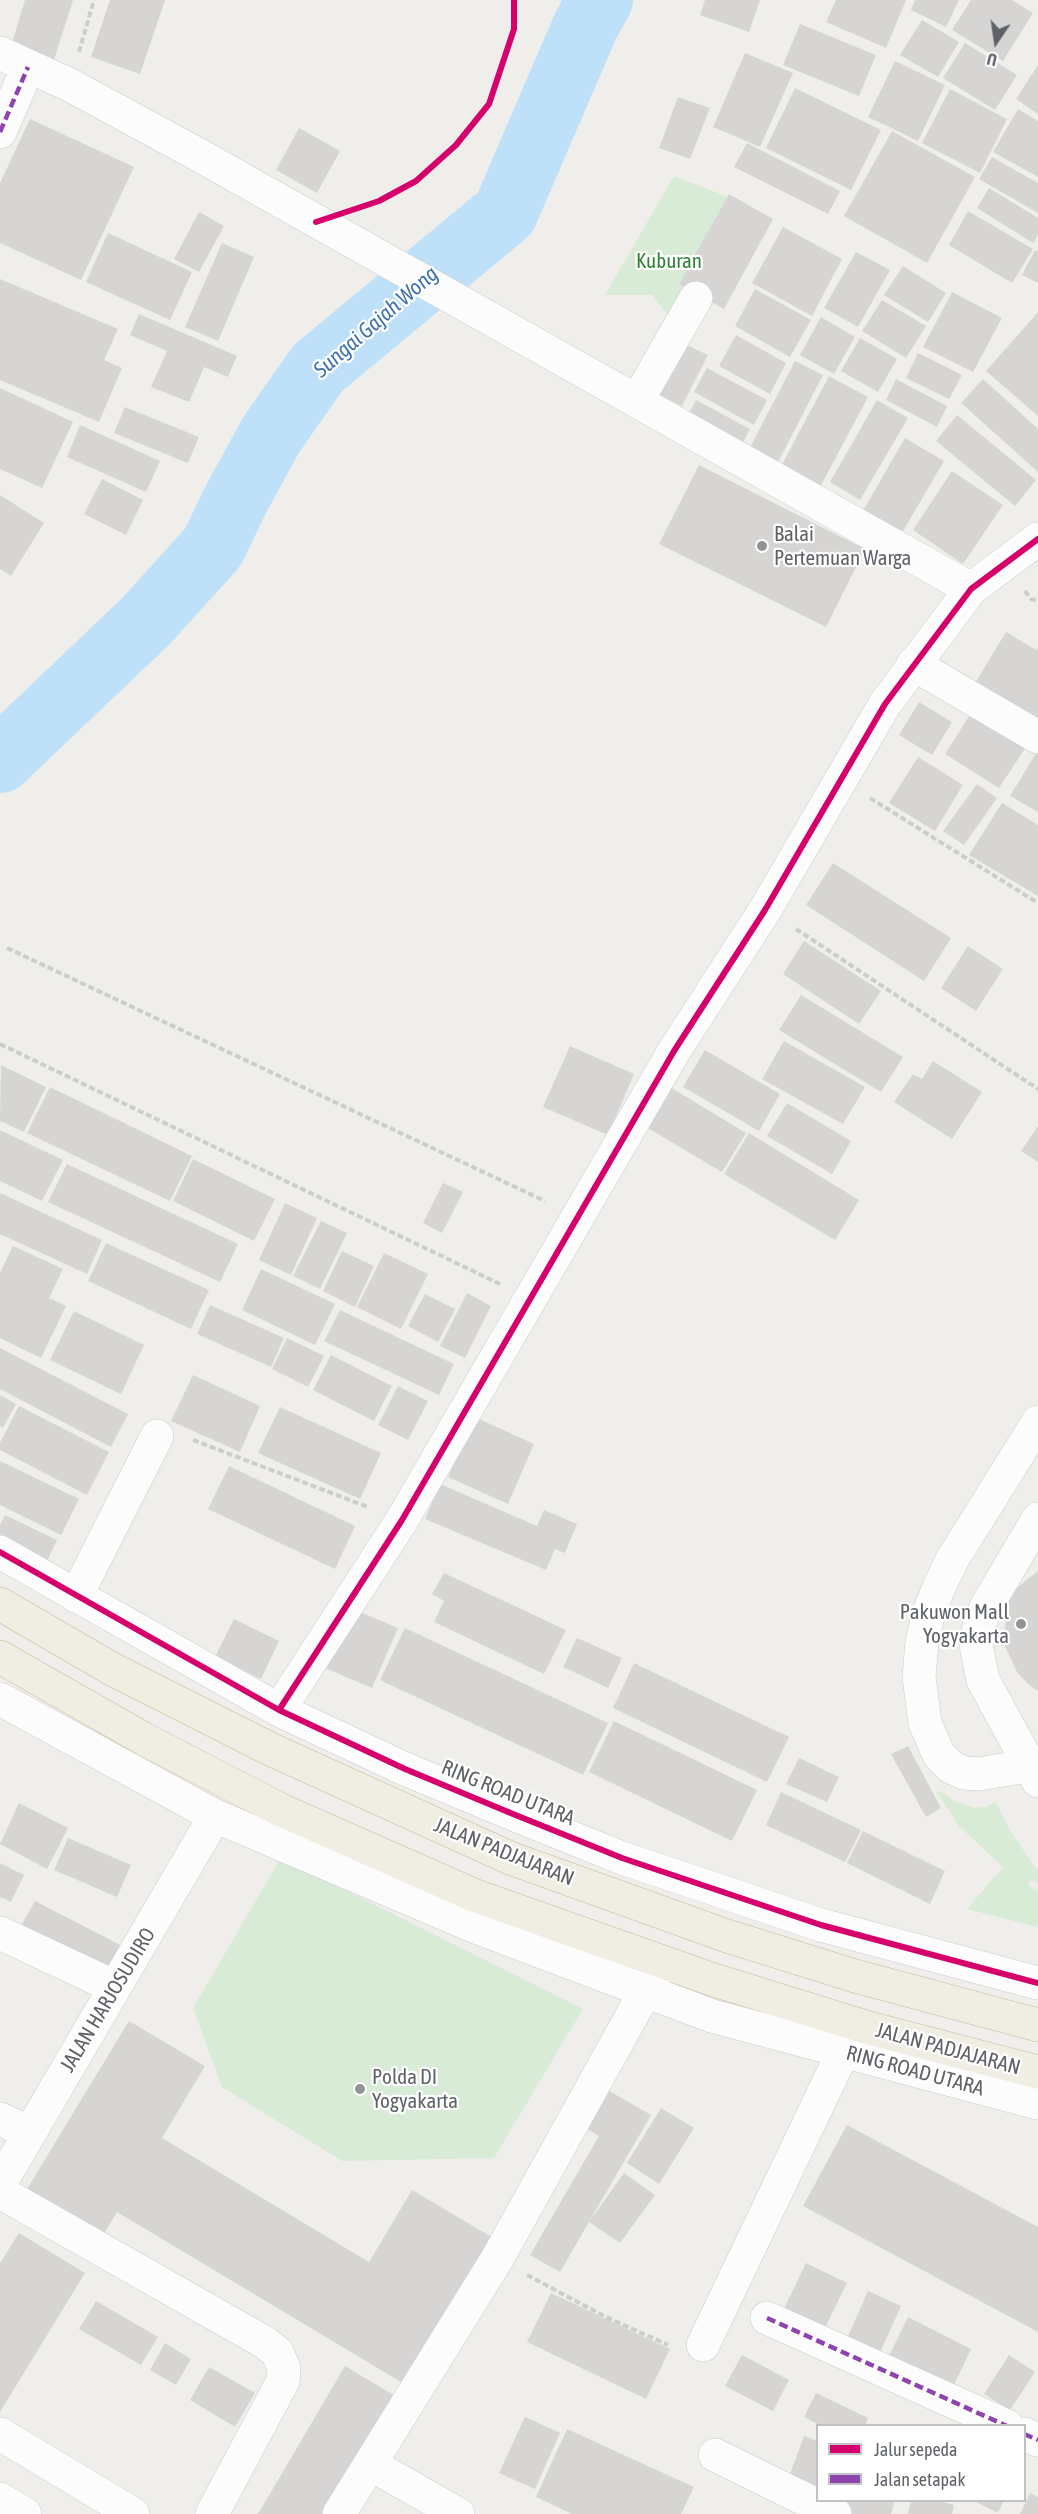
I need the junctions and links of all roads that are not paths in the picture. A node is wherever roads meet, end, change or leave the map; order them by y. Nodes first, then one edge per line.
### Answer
1 (14, 60) edge
2 (0, 132) edge
3 (696, 298) dead end
4 (637, 401) junction
5 (1038, 539) edge
6 (971, 589) junction
7 (913, 664) junction
8 (1038, 737) edge
9 (1038, 1422) edge
10 (157, 1436) dead end
11 (1038, 1519) edge
12 (0, 1552) edge
13 (76, 1596) junction
14 (0, 1604) edge
15 (0, 1657) edge
16 (0, 1700) edge
17 (279, 1710) junction
18 (1035, 1770) edge
19 (215, 1816) junction
20 (0, 1933) edge
21 (663, 1961) junction
22 (1038, 1983) edge
23 (116, 1987) junction
24 (645, 1991) junction
25 (1038, 2025) edge
26 (843, 2052) junction
27 (1038, 2072) edge
28 (1038, 2103) edge
29 (0, 2119) edge
30 (30, 2133) junction
31 (0, 2184) edge
32 (0, 2192) edge
33 (767, 2318) dead end
34 (703, 2344) road end
35 (1003, 2424) edge
36 (0, 2434) edge
37 (715, 2455) dead end
38 (370, 2464) junction
39 (0, 2499) edge
40 (25, 2514) edge
41 (133, 2514) edge
42 (212, 2514) edge
43 (339, 2514) edge
44 (458, 2514) edge
45 (835, 2514) edge

1 - 2 street
1 - 4 street
3 - 4 street
4 - 6 street
5 - 6 street
6 - 7 street
7 - 8 street
7 - 17 street
9 - 18 street
10 - 13 street
11 - 18 street
12 - 13 street, RING ROAD UTARA
13 - 17 street, RING ROAD UTARA
14 - 25 highway, JALAN PADJAJARAN
15 - 21 highway, JALAN PADJAJARAN
16 - 19 street, RING ROAD UTARA
17 - 22 street, RING ROAD UTARA
19 - 23 street, JALAN HARJOSUDIRO
19 - 24 street, RING ROAD UTARA
20 - 23 street
21 - 24 street
21 - 27 highway, JALAN PADJAJARAN
23 - 30 street, JALAN HARJOSUDIRO
24 - 26 street, RING ROAD UTARA
24 - 38 street
26 - 28 street, RING ROAD UTARA
26 - 34 street
29 - 30 street
30 - 31 street, JALAN HARJOSUDIRO
32 - 42 street
33 - 35 street
36 - 41 street
37 - 45 street
38 - 43 street
38 - 44 street
39 - 40 street

